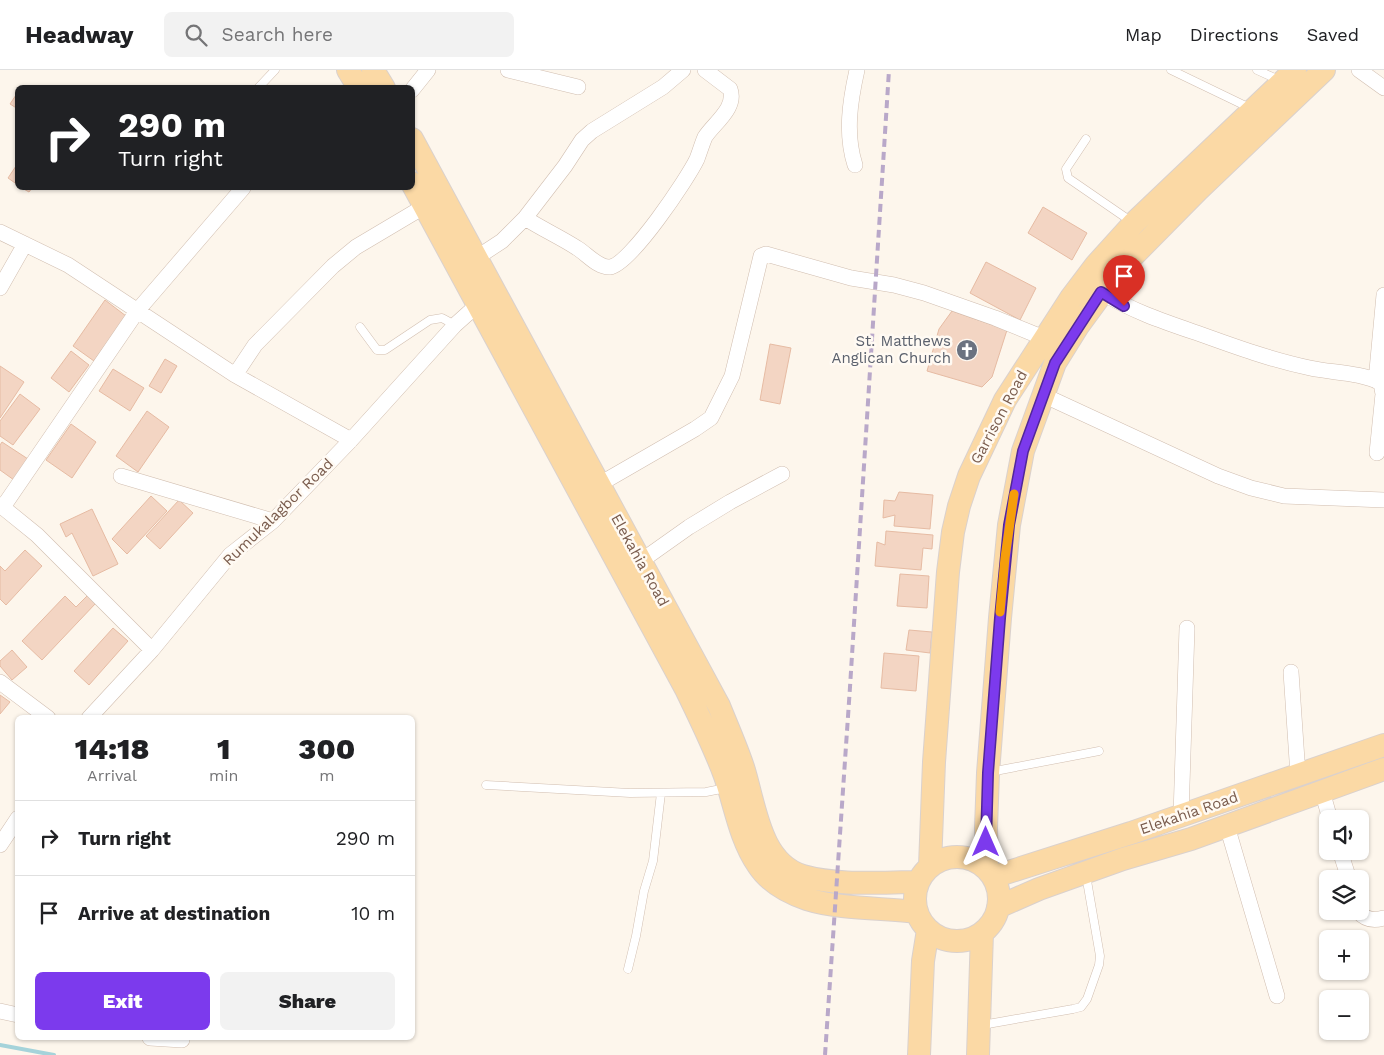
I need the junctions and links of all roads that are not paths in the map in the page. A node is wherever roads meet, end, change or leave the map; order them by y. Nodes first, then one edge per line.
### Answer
1 (275, 70) edge
2 (428, 70) edge
3 (508, 70) edge
4 (683, 70) edge
5 (704, 70) edge
6 (857, 70) edge
7 (1171, 70) edge
8 (1257, 70) edge
9 (1324, 70) edge
10 (1359, 70) edge
11 (1289, 76) edge
12 (358, 80) edge
13 (261, 85) edge
14 (374, 85) edge
15 (415, 86) edge
16 (578, 87) dead end
17 (1384, 88) edge
18 (1254, 109) junction
19 (1086, 139) dead end
20 (415, 146) edge
21 (854, 165) dead end
22 (415, 188) edge
23 (241, 190) edge
24 (425, 206) junction
25 (525, 218) junction
26 (1134, 223) junction
27 (0, 232) edge
28 (25, 244) junction
29 (468, 264) junction
30 (0, 288) edge
31 (1101, 292) junction
32 (1384, 296) edge
33 (486, 298) junction
34 (138, 310) junction
35 (456, 325) junction
36 (360, 327) dead end
37 (1044, 338) junction
38 (236, 375) junction
39 (1376, 380) junction
40 (1043, 395) junction
41 (351, 440) junction
42 (1377, 453) dead end
43 (782, 474) dead end
44 (121, 476) dead end
45 (598, 485) junction
46 (1384, 500) edge
47 (2, 506) edge
48 (272, 521) junction
49 (641, 562) junction
50 (1187, 628) dead end
51 (152, 650) junction
52 (1291, 672) dead end
53 (0, 682) edge
54 (44, 715) edge
55 (92, 715) edge
56 (1384, 745) edge
57 (1099, 751) dead end
58 (1384, 769) edge
59 (988, 773) junction
60 (1298, 775) junction
61 (486, 785) dead end
62 (728, 787) junction
63 (1322, 791) junction
64 (661, 792) junction
65 (1327, 810) edge
66 (1181, 816) junction
67 (15, 822) edge
68 (1227, 826) junction
69 (0, 844) edge
70 (990, 873) junction
71 (1085, 873) junction
72 (924, 874) junction
73 (998, 907) junction
74 (1384, 918) edge
75 (1369, 919) edge
76 (922, 921) junction
77 (982, 933) junction
78 (628, 968) dead end
79 (1277, 996) dead end
80 (0, 1011) edge
81 (15, 1014) edge
82 (978, 1026) junction
83 (978, 1054) edge
84 (919, 1055) edge

1 - 13 lane
2 - 15 street
3 - 16 street
4 - 25 street
5 - 25 street
6 - 21 street
7 - 18 lane
8 - 11 lane
9 - 31 main road, Garrison Road
10 - 17 street
11 - 18 main road, Garrison Road
12 - 14 main road
18 - 26 main road, Garrison Road
19 - 26 lane
20 - 29 main road, Elekahia Road
22 - 24 main road, Elekahia Road
23 - 34 street
24 - 29 main road, Elekahia Road
24 - 38 street
25 - 29 street
26 - 37 main road, Garrison Road
27 - 28 street
28 - 30 street
28 - 34 street
29 - 33 main road, Elekahia Road
31 - 39 street
31 - 40 main road, Garrison Road
32 - 39 street
33 - 35 street, Rumukalagbor Road
33 - 45 main road, Elekahia Road
33 - 62 main road, Elekahia Road
34 - 38 street
34 - 47 street
35 - 36 lane
35 - 41 street, Rumukalagbor Road
37 - 45 street
37 - 72 main road, Garrison Road
38 - 41 street
39 - 42 street
40 - 46 street
40 - 59 main road, Garrison Road
41 - 48 street, Rumukalagbor Road
43 - 49 street
44 - 48 street
45 - 49 main road, Elekahia Road
47 - 51 street
48 - 51 street, Rumukalagbor Road
49 - 72 main road, Elekahia Road
50 - 66 street
51 - 55 street, Rumukalagbor Road
52 - 60 street
53 - 54 street
56 - 60 main road, Elekahia Road
57 - 59 lane
58 - 63 main road, Elekahia Road
59 - 70 main road, Garrison Road
60 - 66 main road, Elekahia Road
61 - 64 lane
62 - 64 lane
62 - 76 main road, Elekahia Road
63 - 65 street
63 - 68 main road, Elekahia Road
64 - 78 lane
66 - 70 main road, Elekahia Road
67 - 69 street
68 - 71 main road, Elekahia Road
68 - 79 street
70 - 72 main road
70 - 73 main road
71 - 73 main road, Elekahia Road
71 - 82 lane
72 - 76 main road
73 - 77 main road
74 - 75 street
76 - 77 main road
76 - 84 main road
77 - 82 main road
80 - 81 street
82 - 83 main road

